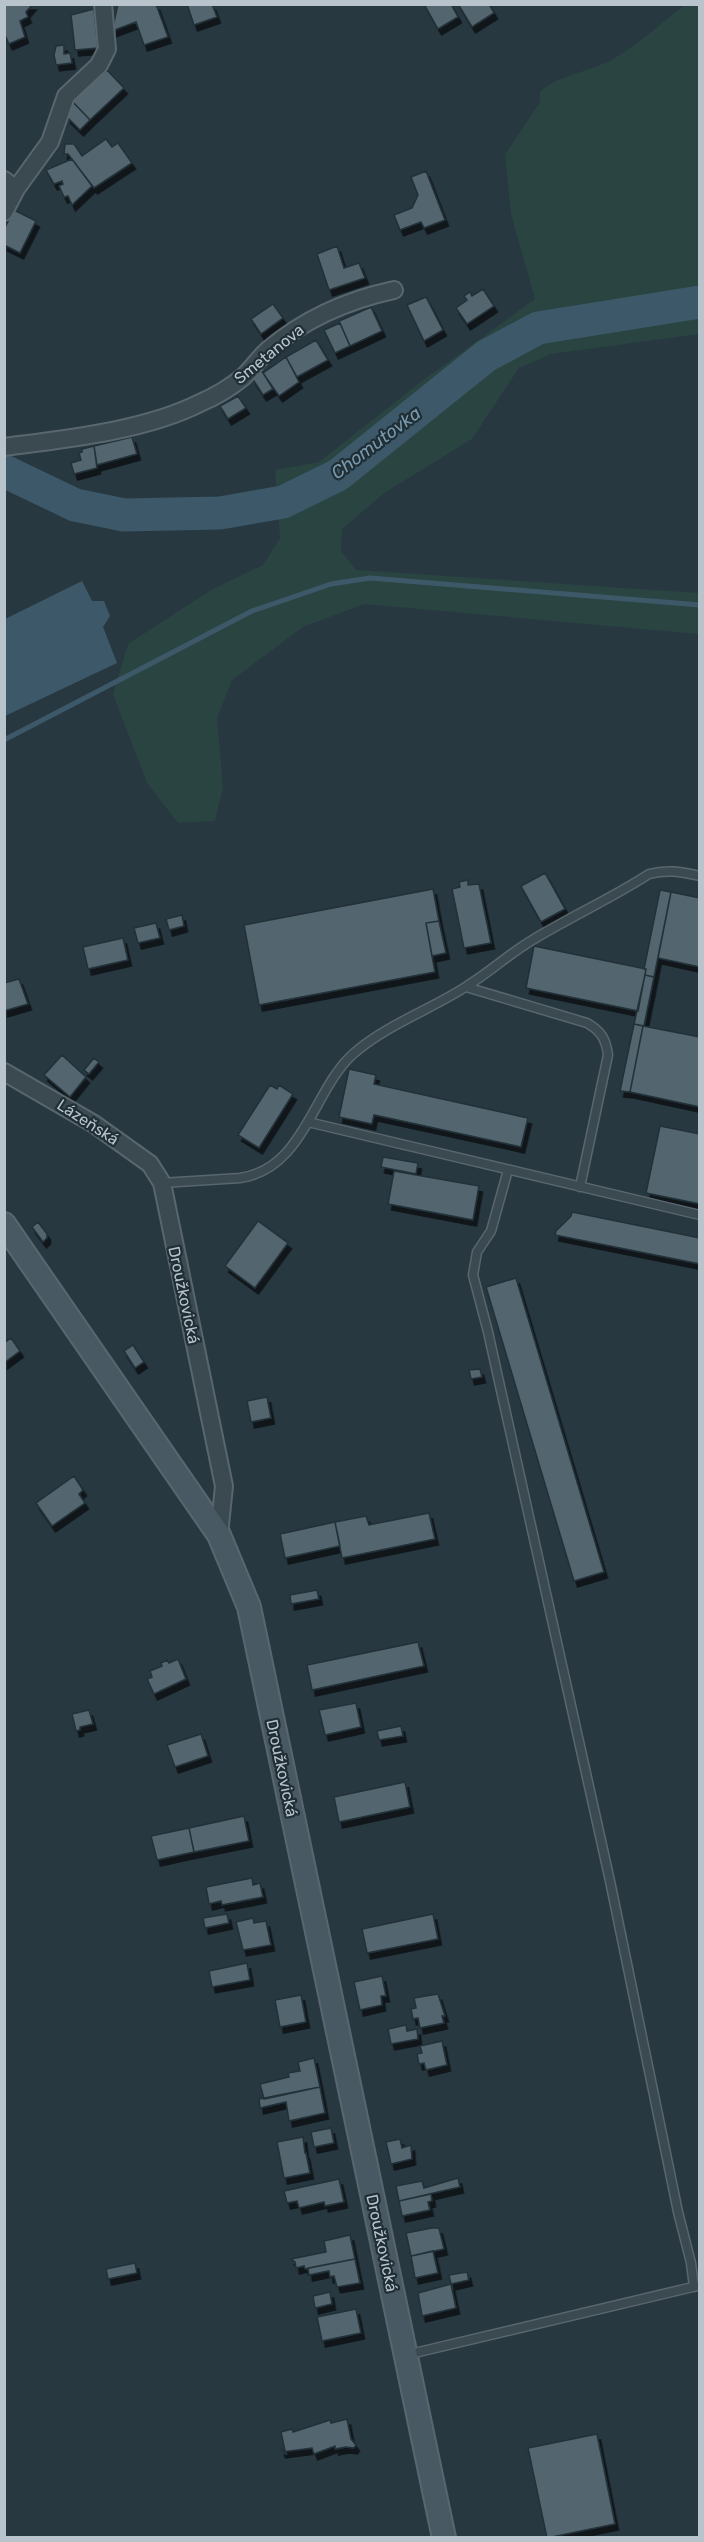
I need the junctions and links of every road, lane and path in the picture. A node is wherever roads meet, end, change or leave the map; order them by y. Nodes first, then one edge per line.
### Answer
1 (103, 4) edge
2 (10, 184) edge
3 (4, 212) edge
4 (394, 290) dead end
5 (4, 447) edge
6 (699, 876) edge
7 (466, 987) junction
8 (4, 1072) edge
9 (308, 1122) junction
10 (508, 1170) junction
11 (162, 1184) junction
12 (580, 1187) junction
13 (699, 1215) edge
14 (4, 1224) edge
15 (219, 1536) junction
16 (697, 2286) edge
17 (406, 2355) junction
18 (444, 2538) edge

1 - 2 street
2 - 3 street
4 - 5 street, Smetanova
6 - 7 lane
7 - 9 lane
7 - 12 lane
8 - 11 street, Lázeňská
9 - 10 lane
9 - 11 lane
10 - 12 lane
10 - 16 lane
11 - 15 street, Droužkovická
12 - 13 lane
14 - 15 street
15 - 17 street, Droužkovická
16 - 17 lane
17 - 18 street, Droužkovická

